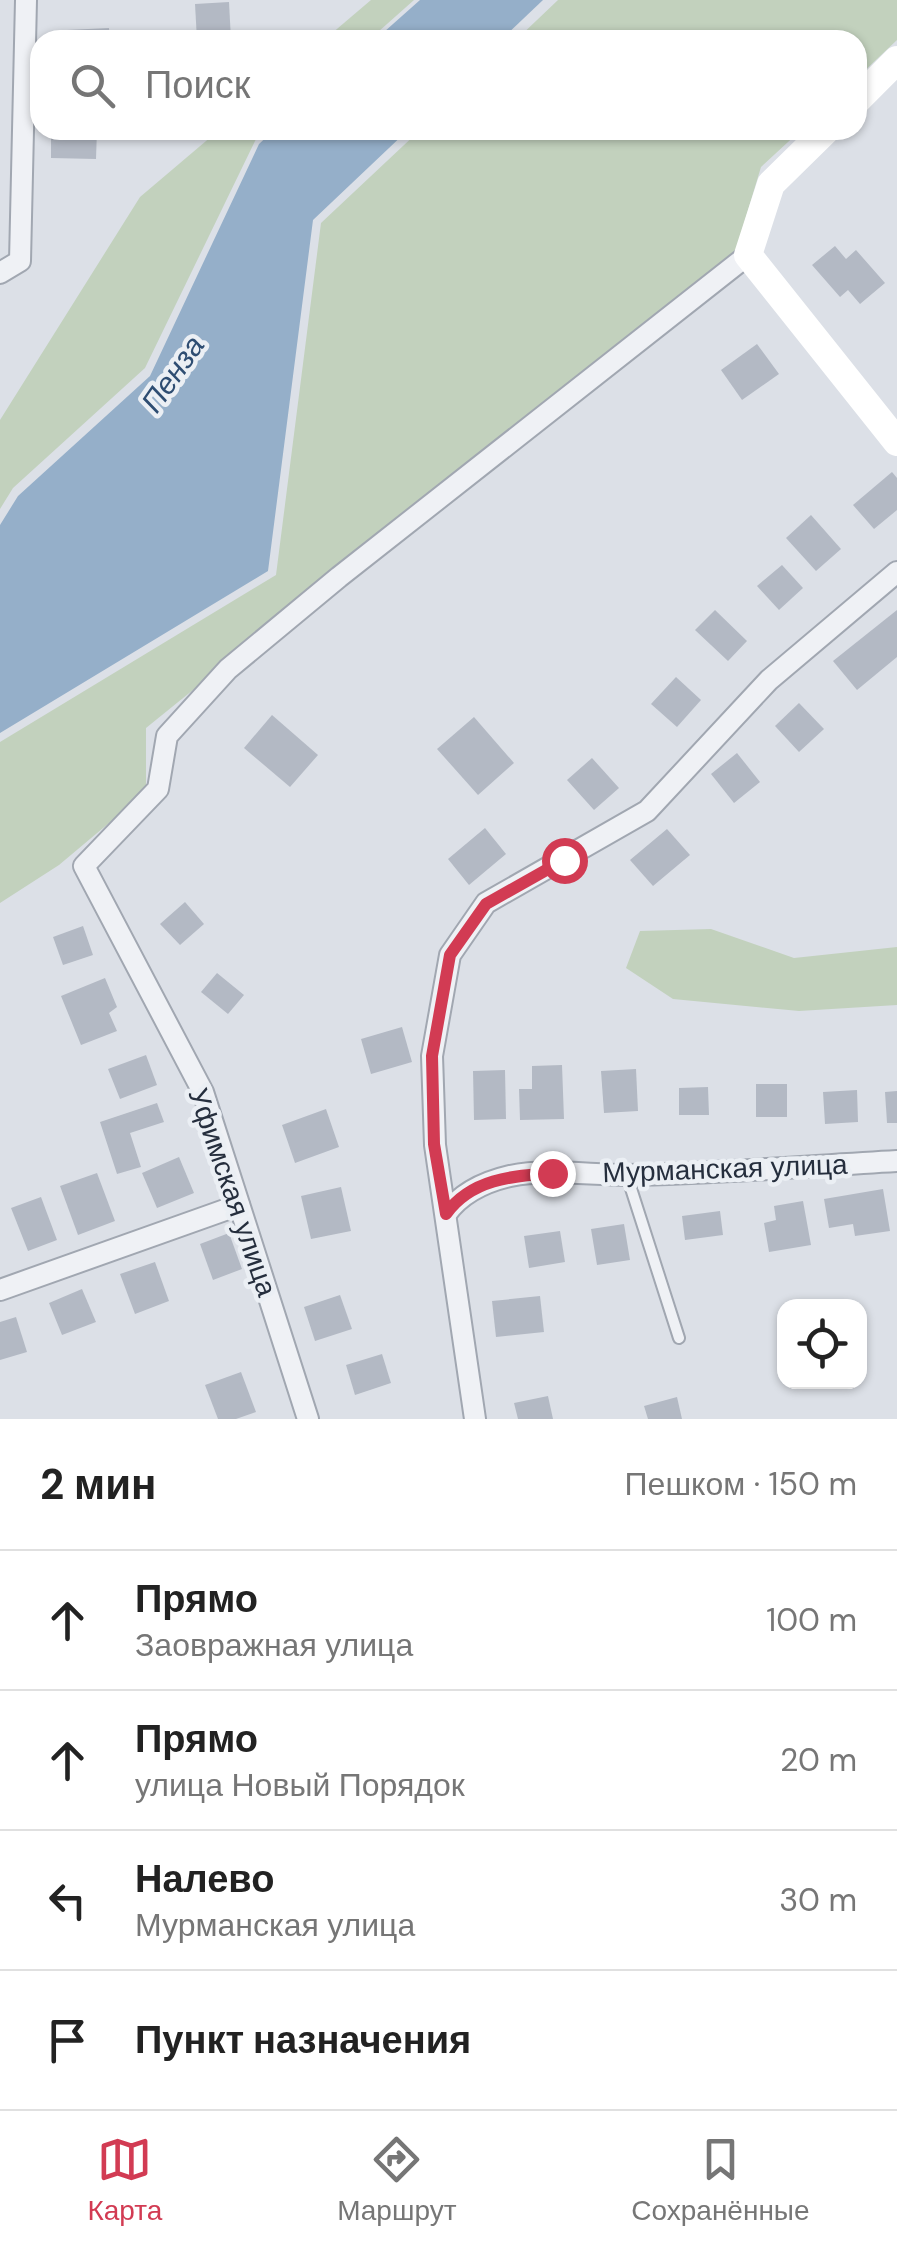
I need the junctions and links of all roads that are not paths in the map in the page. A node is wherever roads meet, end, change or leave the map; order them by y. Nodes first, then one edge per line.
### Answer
1 (26, 0) edge
2 (897, 60) edge
3 (867, 90) edge
4 (816, 140) edge
5 (748, 255) junction
6 (0, 273) edge
7 (897, 442) edge
8 (897, 572) edge
9 (897, 1161) edge
10 (626, 1175) junction
11 (239, 1206) junction
12 (446, 1214) junction
13 (0, 1290) edge
14 (679, 1338) dead end
15 (308, 1419) edge
16 (475, 1419) edge

1 - 6 street
2 - 3 street
4 - 5 street
5 - 7 street
5 - 11 street, Уфимская улица
8 - 12 street
9 - 10 street, Мурманская улица
10 - 12 street, Мурманская улица
10 - 14 lane
11 - 13 street
11 - 15 street, Уфимская улица
12 - 16 street

